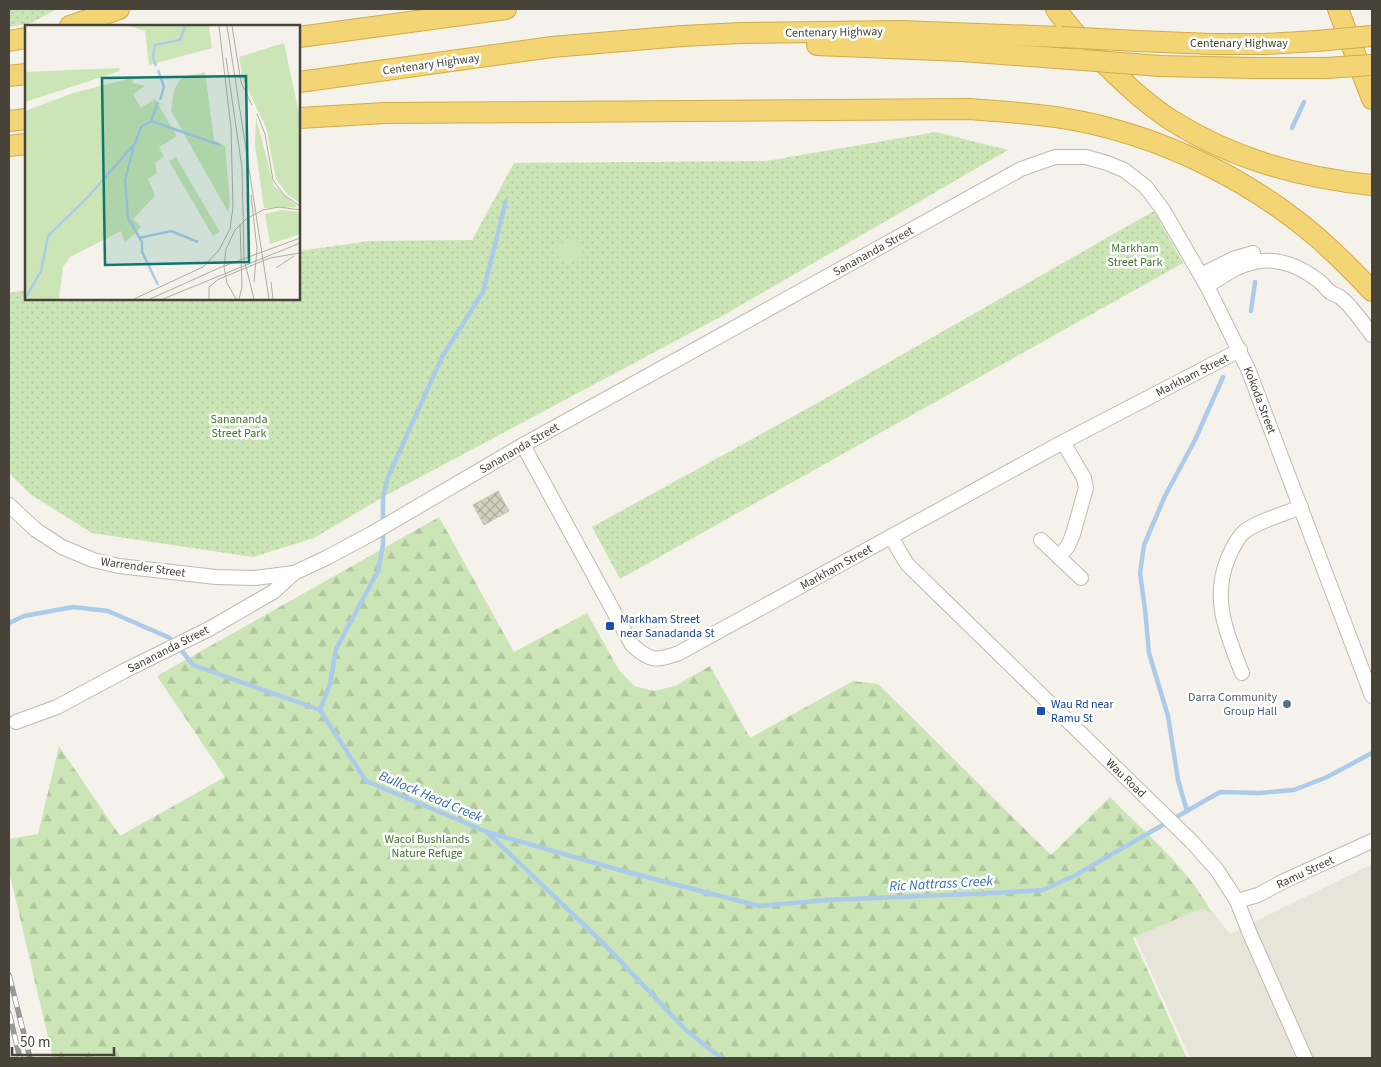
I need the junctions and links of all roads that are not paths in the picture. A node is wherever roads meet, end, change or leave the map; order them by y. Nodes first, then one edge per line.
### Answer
1 (119, 9) edge
2 (506, 9) edge
3 (1056, 9) edge
4 (1338, 9) edge
5 (73, 25) edge
6 (785, 32) junction
7 (1372, 36) edge
8 (300, 37) edge
9 (25, 38) edge
10 (9, 41) edge
11 (1372, 65) edge
12 (25, 74) edge
13 (9, 76) edge
14 (300, 82) edge
15 (1372, 99) edge
16 (300, 118) edge
17 (25, 119) edge
18 (9, 121) edge
19 (25, 144) edge
20 (9, 146) edge
21 (1021, 169) joint
22 (1372, 185) edge
23 (1204, 281) junction
24 (1372, 291) edge
25 (1372, 335) edge
26 (1240, 350) junction
27 (1063, 442) junction
28 (523, 445) junction
29 (9, 505) edge
30 (1301, 507) junction
31 (890, 538) junction
32 (1041, 540) dead end
33 (1059, 557) junction
34 (294, 573) junction
35 (1081, 578) dead end
36 (1242, 673) dead end
37 (1372, 696) edge
38 (16, 722) dead end
39 (1372, 841) edge
40 (1237, 901) junction
41 (1305, 1058) edge

1 - 5 highway
2 - 8 highway
3 - 22 highway
4 - 15 highway
6 - 7 highway, Centenary Highway, bridge
6 - 11 highway, bridge
6 - 14 highway, Centenary Highway
9 - 10 highway
12 - 13 highway
16 - 24 highway
17 - 18 highway
19 - 20 highway
21 - 23 street, Kokoda Street
21 - 28 street, Sanananda Street
23 - 25 street
23 - 26 street, Kokoda Street
26 - 27 street, Markham Street
26 - 30 street, Kokoda Street
27 - 31 street, Markham Street
27 - 33 street
28 - 31 street, Markham Street
28 - 34 street, Sanananda Street
29 - 34 street, Warrender Street
30 - 36 street
30 - 37 street, Kokoda Street
31 - 40 street, Wau Road
32 - 33 street
33 - 35 street
34 - 38 street, Sanananda Street
39 - 40 street, Ramu Street
40 - 41 street, Wau Road

